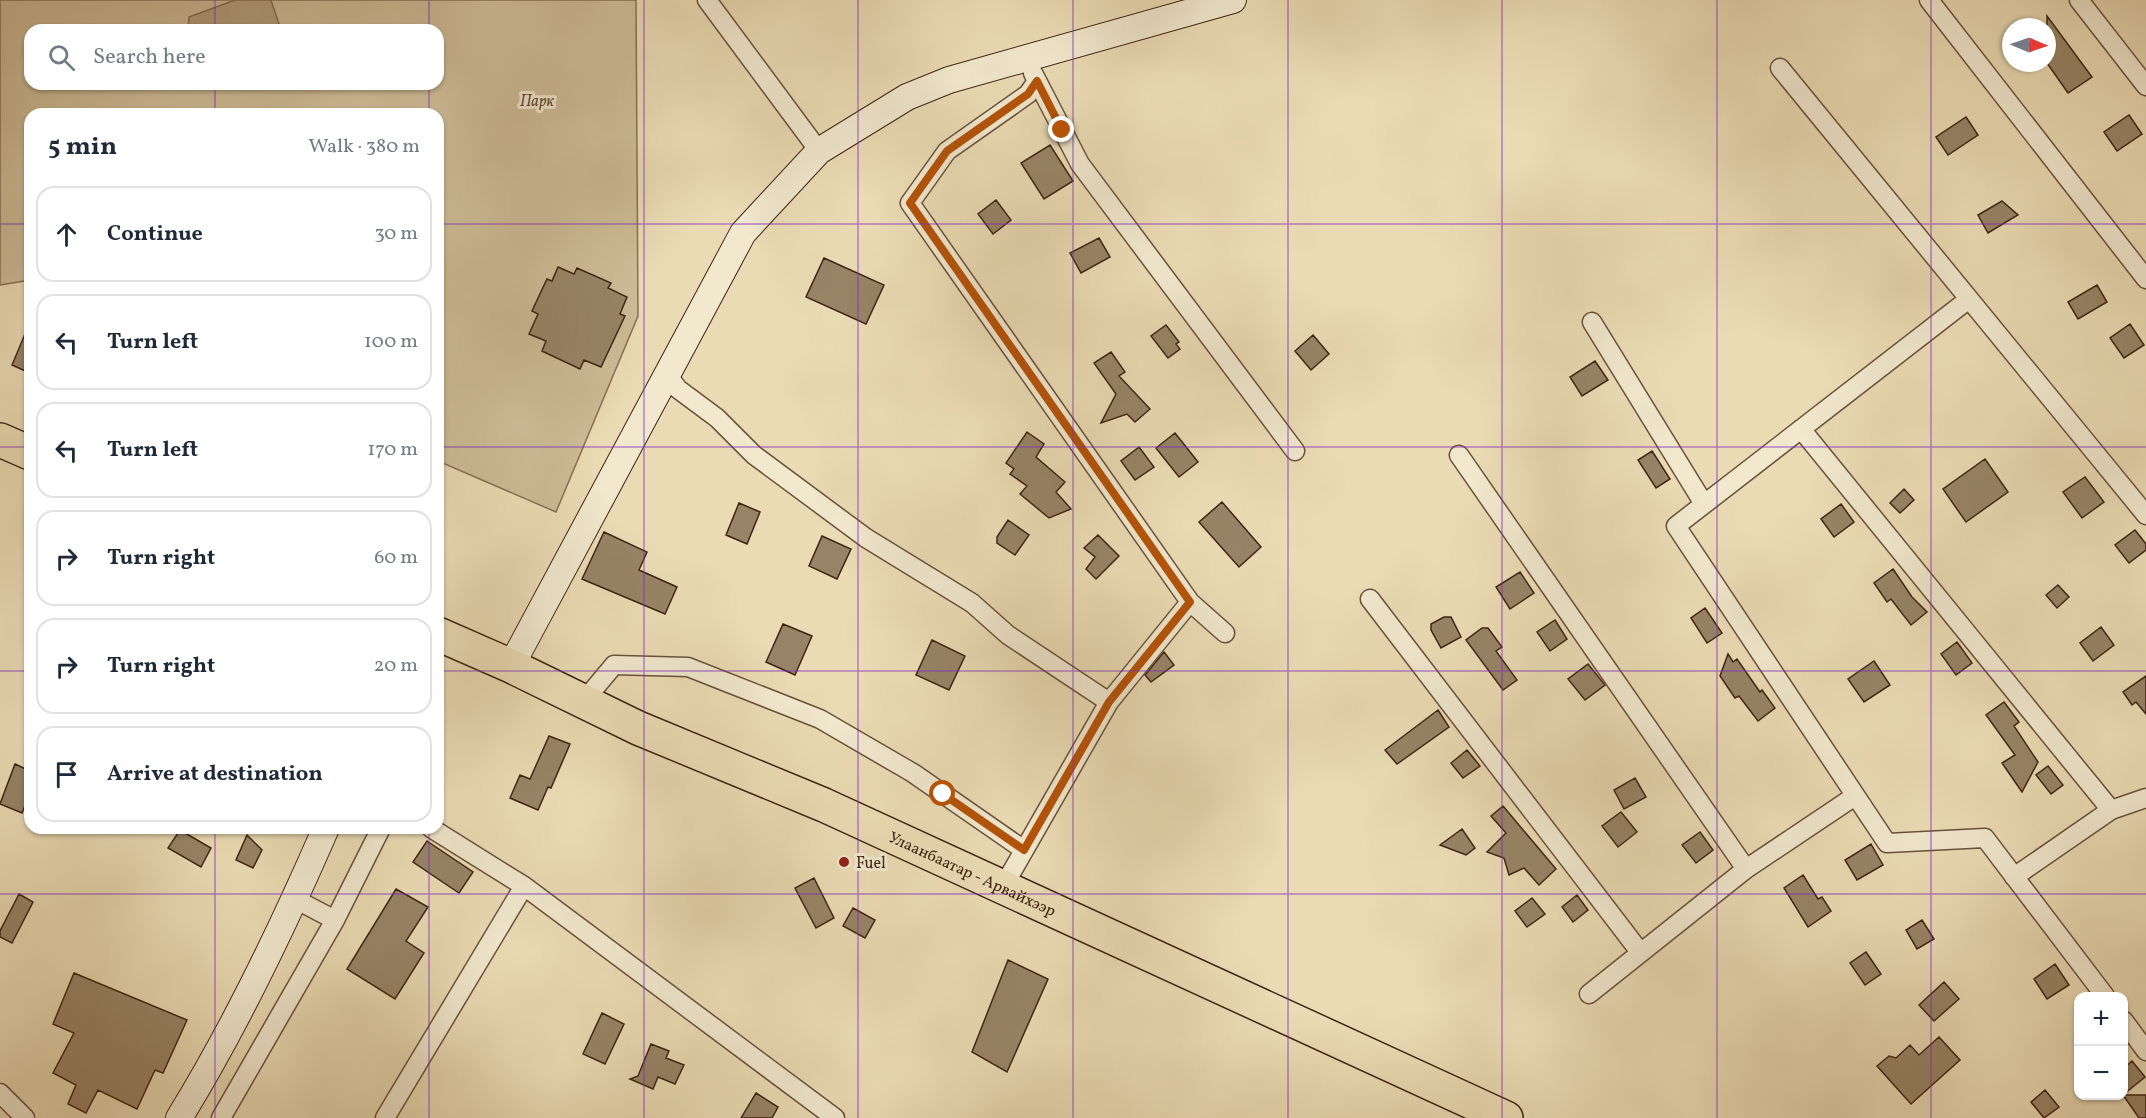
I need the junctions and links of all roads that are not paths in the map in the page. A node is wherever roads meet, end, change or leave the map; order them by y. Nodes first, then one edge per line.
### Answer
1 (707, 0) edge
2 (1233, 0) edge
3 (1929, 0) edge
4 (2079, 0) edge
5 (1027, 58) junction
6 (1780, 68) dead end
7 (1037, 81) junction
8 (2146, 86) edge
9 (819, 151) junction
10 (2146, 279) edge
11 (1969, 299) junction
12 (1592, 322) dead end
13 (666, 373) junction
14 (1801, 429) junction
15 (0, 440) edge
16 (24, 450) edge
17 (1295, 451) dead end
18 (1459, 455) dead end
19 (1704, 504) junction
20 (2146, 515) edge
21 (1370, 599) dead end
22 (1190, 602) junction
23 (1225, 633) dead end
24 (444, 637) edge
25 (511, 666) junction
26 (583, 702) junction
27 (1109, 702) junction
28 (1855, 796) junction
29 (2146, 798) edge
30 (2111, 810) junction
31 (323, 834) edge
32 (378, 834) edge
33 (441, 834) edge
34 (1024, 850) junction
35 (1746, 869) junction
36 (2014, 877) junction
37 (524, 886) junction
38 (1003, 887) junction
39 (295, 899) junction
40 (335, 920) junction
41 (1640, 952) junction
42 (2102, 992) edge
43 (1589, 994) dead end
44 (2128, 1026) edge
45 (2146, 1051) edge
46 (0, 1093) edge
47 (1504, 1117) edge
48 (25, 1118) edge
49 (179, 1118) edge
50 (221, 1118) edge
51 (385, 1118) edge
52 (835, 1118) edge

1 - 9 street
2 - 5 street
3 - 10 street
4 - 8 street
5 - 7 street
5 - 9 street
6 - 11 street
7 - 17 street
7 - 22 street
9 - 13 street
11 - 14 street
11 - 20 street
12 - 19 street
13 - 25 street
13 - 27 street
14 - 19 street
14 - 30 street
15 - 16 highway
18 - 35 street
19 - 28 street
21 - 41 street
22 - 23 street
22 - 27 street
24 - 25 highway, Улаанбаатар - Арвайхээр
25 - 26 highway, Улаанбаатар - Арвайхээр
26 - 34 street
26 - 38 highway, Улаанбаатар - Арвайхээр
27 - 34 street
28 - 35 street
28 - 36 street
29 - 30 street
30 - 36 street
31 - 39 street
32 - 40 street
33 - 37 street
34 - 38 street
35 - 41 street
36 - 42 street
37 - 51 street
37 - 52 street
38 - 47 highway, Улаанбаатар - Арвайхээр
39 - 40 street
39 - 49 street
40 - 50 street
41 - 43 street
44 - 45 street
46 - 48 street

